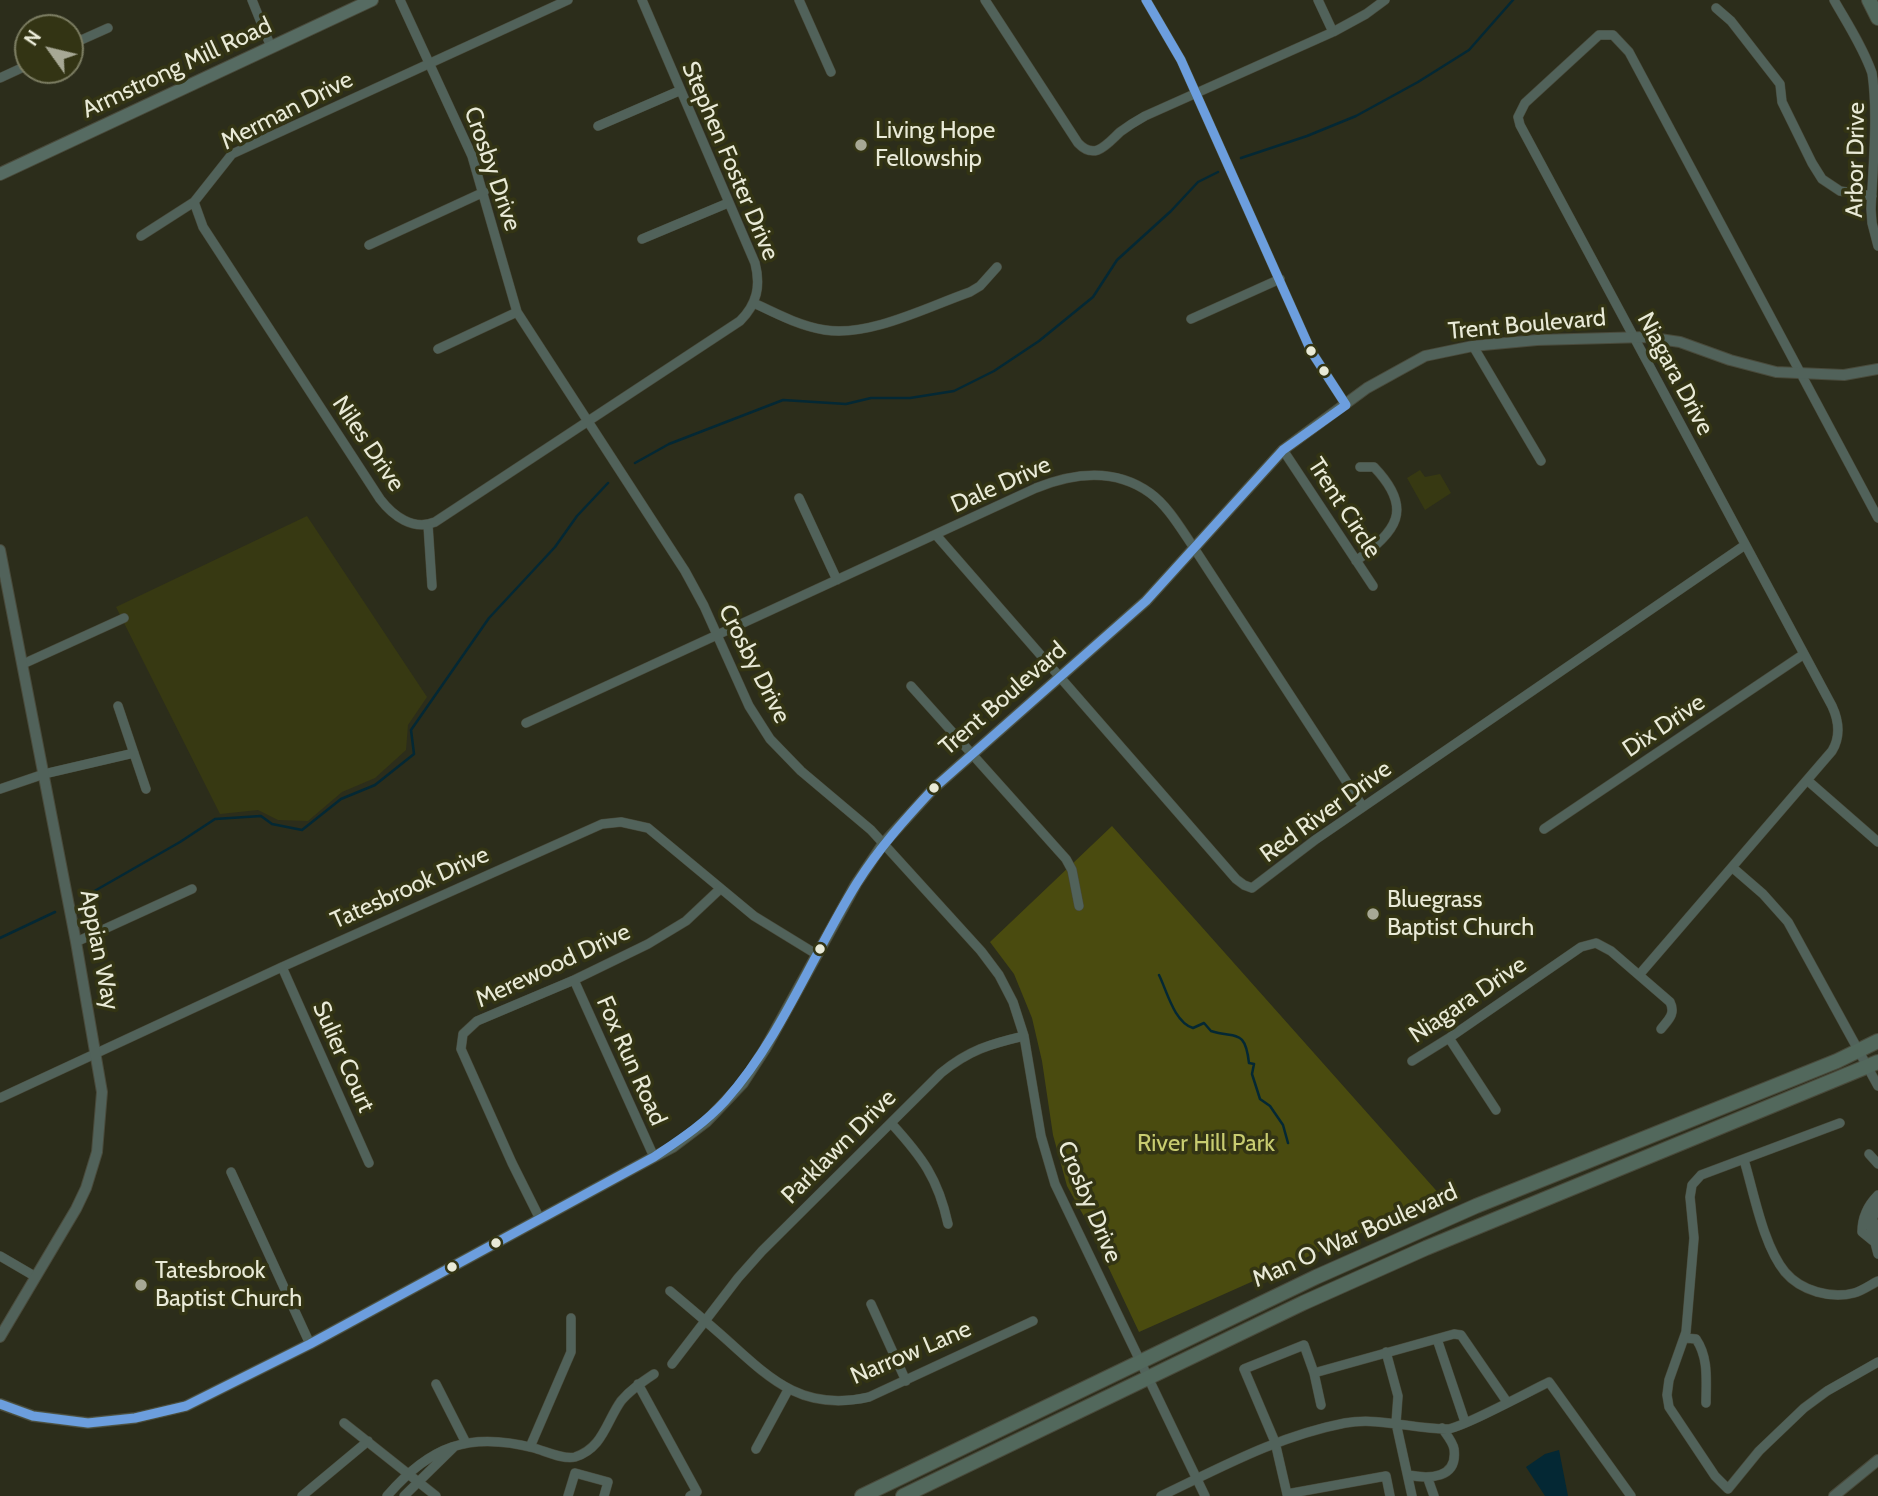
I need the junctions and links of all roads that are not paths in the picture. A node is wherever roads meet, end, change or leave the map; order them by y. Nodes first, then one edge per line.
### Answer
1 (251, 0) edge
2 (372, 0) edge
3 (400, 0) edge
4 (568, 0) edge
5 (642, 0) edge
6 (799, 0) edge
7 (985, 0) edge
8 (1146, 0) edge
9 (1318, 0) edge
10 (1385, 0) edge
11 (1834, 0) edge
12 (1868, 0) edge
13 (1716, 8) dead end
14 (1878, 18) edge
15 (108, 28) dead end
16 (1334, 32) junction
17 (84, 39) edge
18 (271, 47) junction
19 (429, 63) junction
20 (831, 72) dead end
21 (679, 91) junction
22 (1196, 93) junction
23 (598, 126) dead end
24 (0, 174) edge
25 (484, 192) junction
26 (1872, 196) junction
27 (194, 201) junction
28 (728, 202) junction
29 (141, 236) dead end
30 (642, 239) dead end
31 (369, 245) dead end
32 (1878, 246) edge
33 (998, 267) dead end
34 (1280, 279) junction
35 (754, 303) junction
36 (517, 312) junction
37 (1191, 319) dead end
38 (1633, 337) junction
39 (1473, 346) junction
40 (438, 348) dead end
41 (1878, 369) edge
42 (1802, 374) junction
43 (1346, 405) junction
44 (588, 422) junction
45 (1283, 450) junction
46 (1541, 461) dead end
47 (1360, 467) dead end
48 (799, 498) dead end
49 (1878, 518) edge
50 (428, 524) junction
51 (936, 535) junction
52 (1745, 545) junction
53 (1194, 548) junction
54 (0, 550) edge
55 (1356, 561) junction
56 (837, 580) junction
57 (432, 586) dead end
58 (1373, 586) dead end
59 (124, 618) dead end
60 (715, 636) junction
61 (1804, 654) junction
62 (23, 664) junction
63 (1061, 677) junction
64 (911, 686) dead end
65 (118, 706) dead end
66 (526, 723) dead end
67 (134, 753) junction
68 (973, 755) junction
69 (44, 774) junction
70 (1807, 780) junction
71 (0, 789) edge
72 (146, 789) dead end
73 (1363, 807) junction
74 (1545, 829) dead end
75 (1878, 842) edge
76 (883, 844) junction
77 (1732, 868) junction
78 (192, 889) dead end
79 (720, 889) junction
80 (1079, 906) dead end
81 (76, 942) junction
82 (816, 954) junction
83 (282, 967) junction
84 (1639, 975) junction
85 (574, 980) junction
86 (1661, 1029) dead end
87 (1024, 1036) junction
88 (1450, 1038) junction
89 (1878, 1041) edge
90 (1860, 1050) junction
91 (97, 1052) junction
92 (1412, 1061) dead end
93 (1873, 1065) edge
94 (1878, 1086) edge
95 (0, 1098) edge
96 (1496, 1110) dead end
97 (891, 1123) junction
98 (1840, 1123) dead end
99 (1869, 1154) dead end
100 (654, 1157) junction
101 (1744, 1160) junction
102 (369, 1163) dead end
103 (1878, 1164) edge
104 (231, 1172) dead end
105 (1878, 1195) edge
106 (1878, 1206) edge
107 (1874, 1218) edge
108 (540, 1219) junction
109 (948, 1224) dead end
110 (1873, 1241) junction
111 (1878, 1254) edge
112 (0, 1256) edge
113 (36, 1277) junction
114 (1878, 1281) edge
115 (670, 1291) dead end
116 (871, 1304) dead end
117 (571, 1318) dead end
118 (705, 1320) junction
119 (1033, 1321) dead end
120 (0, 1337) edge
121 (1685, 1338) junction
122 (1437, 1339) junction
123 (310, 1344) junction
124 (1386, 1352) junction
125 (1140, 1361) junction
126 (1878, 1362) edge
127 (672, 1364) dead end
128 (1314, 1373) junction
129 (654, 1374) dead end
130 (1147, 1379) junction
131 (906, 1381) junction
132 (436, 1384) dead end
133 (638, 1384) junction
134 (788, 1390) junction
135 (1507, 1402) junction
136 (0, 1404) edge
137 (1706, 1404) dead end
138 (1321, 1405) dead end
139 (1465, 1422) junction
140 (344, 1423) dead end
141 (1396, 1423) junction
142 (1442, 1428) junction
143 (368, 1441) junction
144 (1275, 1442) junction
145 (466, 1443) junction
146 (455, 1446) junction
147 (530, 1447) junction
148 (756, 1449) dead end
149 (572, 1458) junction
150 (1878, 1460) edge
151 (406, 1473) junction
152 (575, 1473) junction
153 (1408, 1475) junction
154 (1196, 1479) junction
155 (1428, 1479) junction
156 (418, 1481) junction
157 (1288, 1495) edge
158 (302, 1496) edge
159 (387, 1496) edge
160 (404, 1496) edge
161 (436, 1496) edge
162 (568, 1496) edge
163 (604, 1496) edge
164 (690, 1496) edge
165 (862, 1496) edge
166 (903, 1496) edge
167 (1161, 1496) edge
168 (1205, 1496) edge
169 (1390, 1496) edge
170 (1412, 1496) edge
171 (1434, 1496) edge
172 (1631, 1496) edge
173 (1833, 1496) edge

1 - 18 street
2 - 18 main road, Armstrong Mill Road
3 - 19 street, Crosby Drive
4 - 19 street
5 - 21 street, Stephen Foster Drive
6 - 20 street
7 - 22 street
8 - 22 street
9 - 16 street
10 - 16 street
11 - 26 street, Arbor Drive
12 - 14 main road
13 - 26 street
15 - 17 street
16 - 22 street
18 - 24 main road, Armstrong Mill Road
19 - 25 street, Crosby Drive
19 - 27 street, Merman Drive
21 - 23 street
21 - 28 street, Stephen Foster Drive
22 - 34 street
25 - 31 street
25 - 36 street, Crosby Drive
26 - 32 street, Arbor Drive
27 - 29 street, Merman Drive
27 - 50 street, Niles Drive
28 - 30 street
28 - 35 street, Stephen Foster Drive
33 - 35 street
34 - 37 street
34 - 43 street
35 - 44 street
36 - 40 street
36 - 44 street, Crosby Drive
38 - 39 street, Trent Boulevard
38 - 42 street, Trent Boulevard
38 - 42 street, Niagara Drive
38 - 52 street, Niagara Drive
39 - 43 street, Trent Boulevard
39 - 46 street
41 - 42 street, Trent Boulevard
42 - 49 street, Niagara Drive
43 - 45 street, Trent Boulevard
44 - 50 street
44 - 60 street, Crosby Drive
45 - 53 street, Trent Boulevard
45 - 55 street, Trent Circle
47 - 55 street
48 - 56 street
50 - 57 street
51 - 53 street, Dale Drive
51 - 56 street, Dale Drive
51 - 63 street, Red River Drive
52 - 61 street, Niagara Drive
52 - 73 street, Red River Drive
53 - 63 street, Trent Boulevard
53 - 73 street, Dale Drive
54 - 62 street, Appian Way
55 - 58 street, Trent Circle
56 - 60 street, Dale Drive
59 - 62 street
60 - 66 street, Dale Drive
60 - 76 street, Crosby Drive
61 - 70 street, Niagara Drive
61 - 74 street, Dix Drive
62 - 69 street, Appian Way
63 - 68 street, Trent Boulevard
63 - 73 street, Red River Drive
64 - 68 street
65 - 67 street
67 - 69 street
67 - 72 street
68 - 76 street, Trent Boulevard
68 - 80 street
69 - 71 street
69 - 81 street, Appian Way
70 - 75 street
70 - 77 street, Niagara Drive
76 - 82 street, Trent Boulevard
76 - 87 street, Crosby Drive
77 - 84 street, Niagara Drive
77 - 90 street
78 - 81 street
79 - 82 street, Tatesbrook Drive
79 - 83 street, Tatesbrook Drive
79 - 85 street, Merewood Drive
81 - 91 street, Appian Way
82 - 100 street, Trent Boulevard
83 - 91 street, Tatesbrook Drive
83 - 102 street, Sulier Court
84 - 86 street
84 - 88 street, Niagara Drive
85 - 100 street, Fox Run Road
85 - 108 street, Merewood Drive
87 - 97 street, Parklawn Drive
87 - 125 street, Crosby Drive
88 - 92 street, Niagara Drive
88 - 96 street
89 - 90 main road, Man O War Boulevard
90 - 93 street
90 - 125 main road, Man O War Boulevard
91 - 95 street, Tatesbrook Drive
91 - 113 street, Appian Way
93 - 94 street
93 - 130 main road, Man O War Boulevard
97 - 109 street
97 - 118 street, Parklawn Drive
98 - 101 street
99 - 103 street
100 - 108 street, Trent Boulevard
101 - 114 street
101 - 121 street
104 - 123 street
105 - 107 street
106 - 107 street
107 - 110 street
107 - 110 street
108 - 123 street, Trent Boulevard
110 - 111 street
112 - 113 street
113 - 120 street, Appian Way
115 - 118 street, Narrow Lane
116 - 131 street
117 - 147 street
118 - 127 street, Parklawn Drive
118 - 134 street, Narrow Lane
119 - 131 street, Narrow Lane
121 - 126 street
121 - 137 street
122 - 124 street
122 - 135 street
122 - 139 street
123 - 136 street, Trent Boulevard
124 - 128 street
124 - 141 street
125 - 130 street, Crosby Drive
125 - 165 main road, Man O War Boulevard
128 - 138 street
128 - 144 street
129 - 133 street
130 - 154 street, Crosby Drive
130 - 166 main road, Man O War Boulevard
131 - 134 street, Narrow Lane
132 - 145 street
133 - 149 street
133 - 164 street
134 - 148 street
135 - 139 street
135 - 172 street
139 - 142 street
140 - 143 street
141 - 142 street
141 - 144 street
141 - 153 street
142 - 155 street
143 - 151 street
143 - 158 street
144 - 154 street
144 - 157 street
145 - 146 street
145 - 147 street
146 - 151 street
146 - 156 street
147 - 149 street
149 - 152 street
150 - 173 street
151 - 156 street
151 - 159 street
152 - 162 street
152 - 163 street
153 - 155 street
153 - 170 street
154 - 167 street
154 - 168 street, Crosby Drive
155 - 171 street
156 - 160 street
156 - 161 street
157 - 169 street

